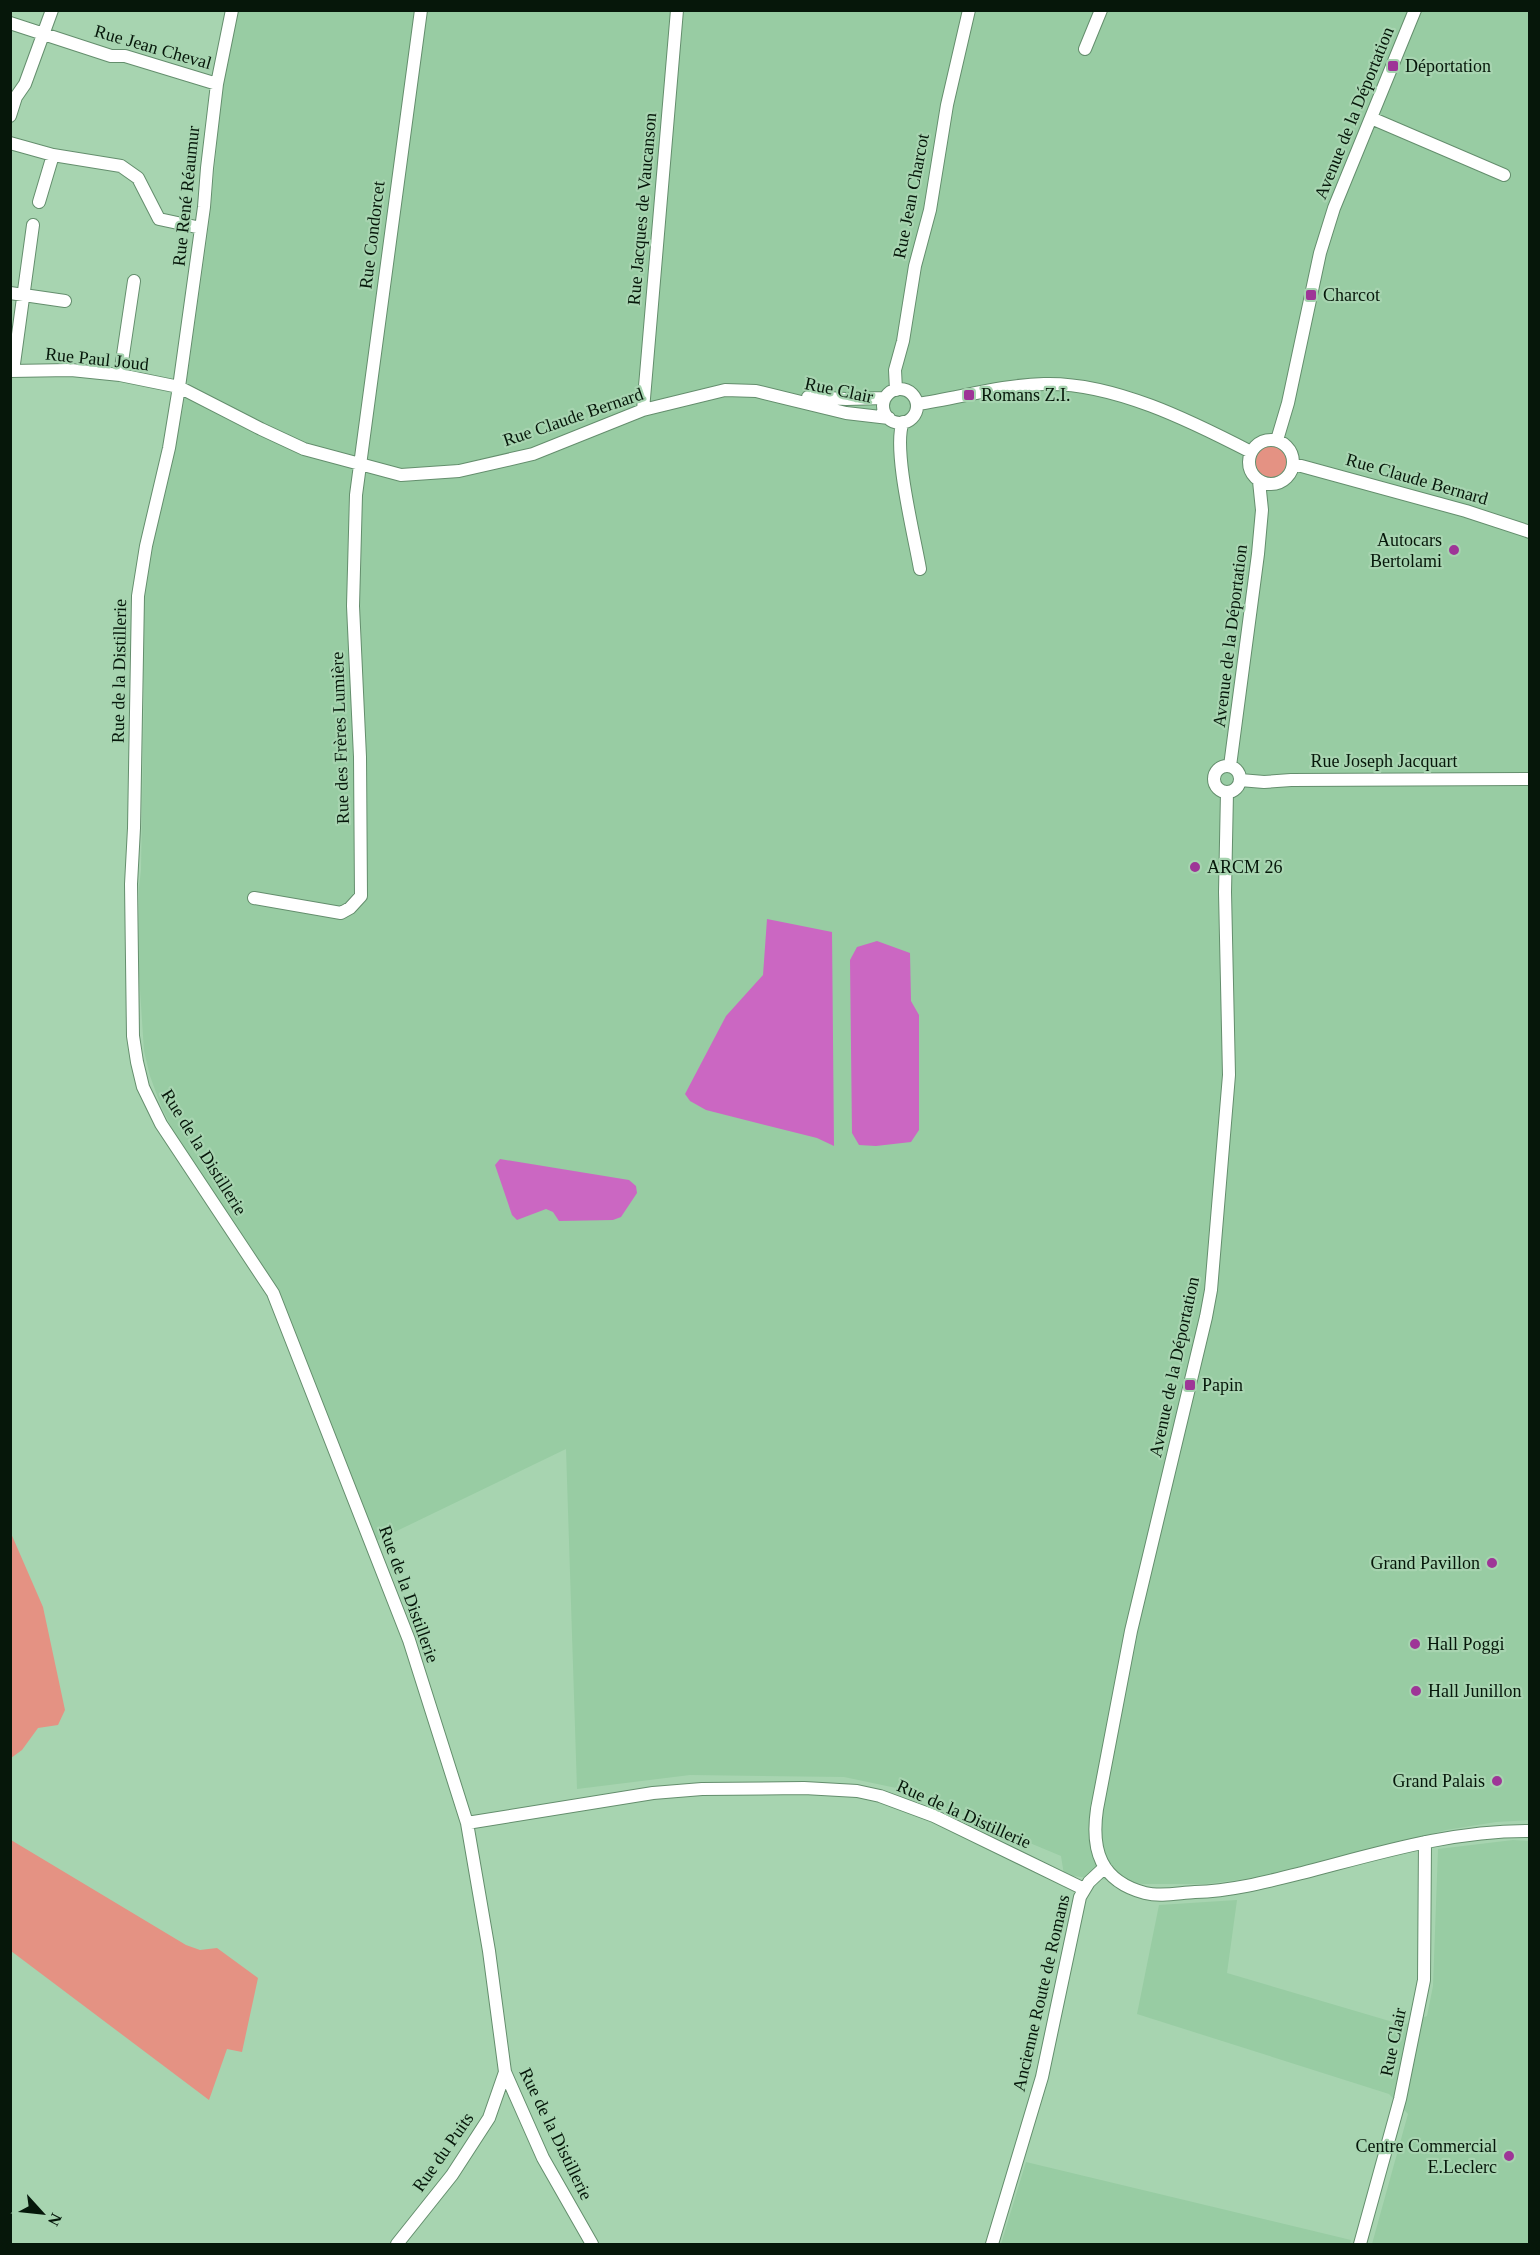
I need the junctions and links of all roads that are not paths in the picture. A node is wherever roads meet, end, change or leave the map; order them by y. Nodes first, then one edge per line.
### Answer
1 (52, 10) edge
2 (232, 10) edge
3 (421, 10) edge
4 (677, 10) edge
5 (969, 10) edge
6 (1101, 10) edge
7 (1415, 10) edge
8 (10, 23) edge
9 (43, 33) junction
10 (1085, 49) dead end
11 (217, 84) junction
12 (10, 116) edge
13 (1371, 118) junction
14 (10, 143) edge
15 (53, 155) junction
16 (1503, 175) dead end
17 (39, 202) dead end
18 (33, 225) dead end
19 (201, 228) junction
20 (134, 281) dead end
21 (10, 294) edge
22 (24, 296) junction
23 (65, 302) dead end
24 (12, 371) edge
25 (120, 375) junction
26 (180, 387) junction
27 (896, 390) junction
28 (780, 395) junction
29 (885, 398) junction
30 (917, 404) junction
31 (643, 410) junction
32 (889, 418) junction
33 (903, 422) junction
34 (1277, 440) junction
35 (1251, 452) junction
36 (1294, 464) junction
37 (360, 465) junction
38 (1259, 481) junction
39 (1275, 484) junction
40 (1262, 510) junction
41 (1530, 532) edge
42 (920, 569) dead end
43 (1230, 766) junction
44 (1530, 779) edge
45 (1240, 780) junction
46 (1227, 792) junction
47 (254, 898) dead end
48 (467, 1823) junction
49 (1530, 1831) edge
50 (1425, 1842) junction
51 (1105, 1867) junction
52 (1084, 1889) junction
53 (505, 2072) junction
54 (397, 2244) edge
55 (592, 2244) edge
56 (992, 2244) edge
57 (1360, 2244) edge

1 - 9 street
2 - 11 street, Rue René Réaumur
3 - 37 street, Rue Condorcet
4 - 31 street, Rue Jacques de Vaucanson
5 - 27 street, Rue Jean Charcot
6 - 10 street
7 - 13 street, Avenue de la Déportation
8 - 9 street, Rue Jean Cheval
9 - 11 street, Rue Jean Cheval
9 - 12 street
11 - 19 street, Rue René Réaumur
13 - 16 street
13 - 34 street, Avenue de la Déportation
14 - 15 street
15 - 17 street
15 - 19 street
18 - 22 street
19 - 26 street, Rue René Réaumur
20 - 25 street
21 - 22 street
22 - 23 street
22 - 24 street
24 - 25 street, Rue Paul Joud
25 - 26 street, Rue Paul Joud
26 - 37 street, Rue Claude Bernard
26 - 48 street, Rue de la Distillerie
27 - 29 street
27 - 30 street
28 - 29 street, Rue Clair
28 - 31 street, Rue Claude Bernard
28 - 32 street, Rue Clair
29 - 32 street
30 - 33 street
30 - 35 street
31 - 37 street, Rue Claude Bernard
32 - 33 street
33 - 42 street
34 - 35 street
34 - 36 street
35 - 38 street
36 - 39 street
36 - 41 street, Rue Claude Bernard
37 - 47 street, Rue des Frères Lumière
38 - 39 street
38 - 40 street
39 - 40 street
40 - 43 street, Avenue de la Déportation
43 - 45 street
43 - 46 street
44 - 45 street, Rue Joseph Jacquart
45 - 46 street
46 - 51 street, Avenue de la Déportation
48 - 52 street, Rue de la Distillerie
48 - 53 street, Rue de la Distillerie
49 - 50 street
50 - 51 street
50 - 57 street, Rue Clair
51 - 52 street, Ancienne Route de Romans
52 - 56 street, Ancienne Route de Romans
53 - 54 street, Rue du Puits
53 - 55 street, Rue de la Distillerie

